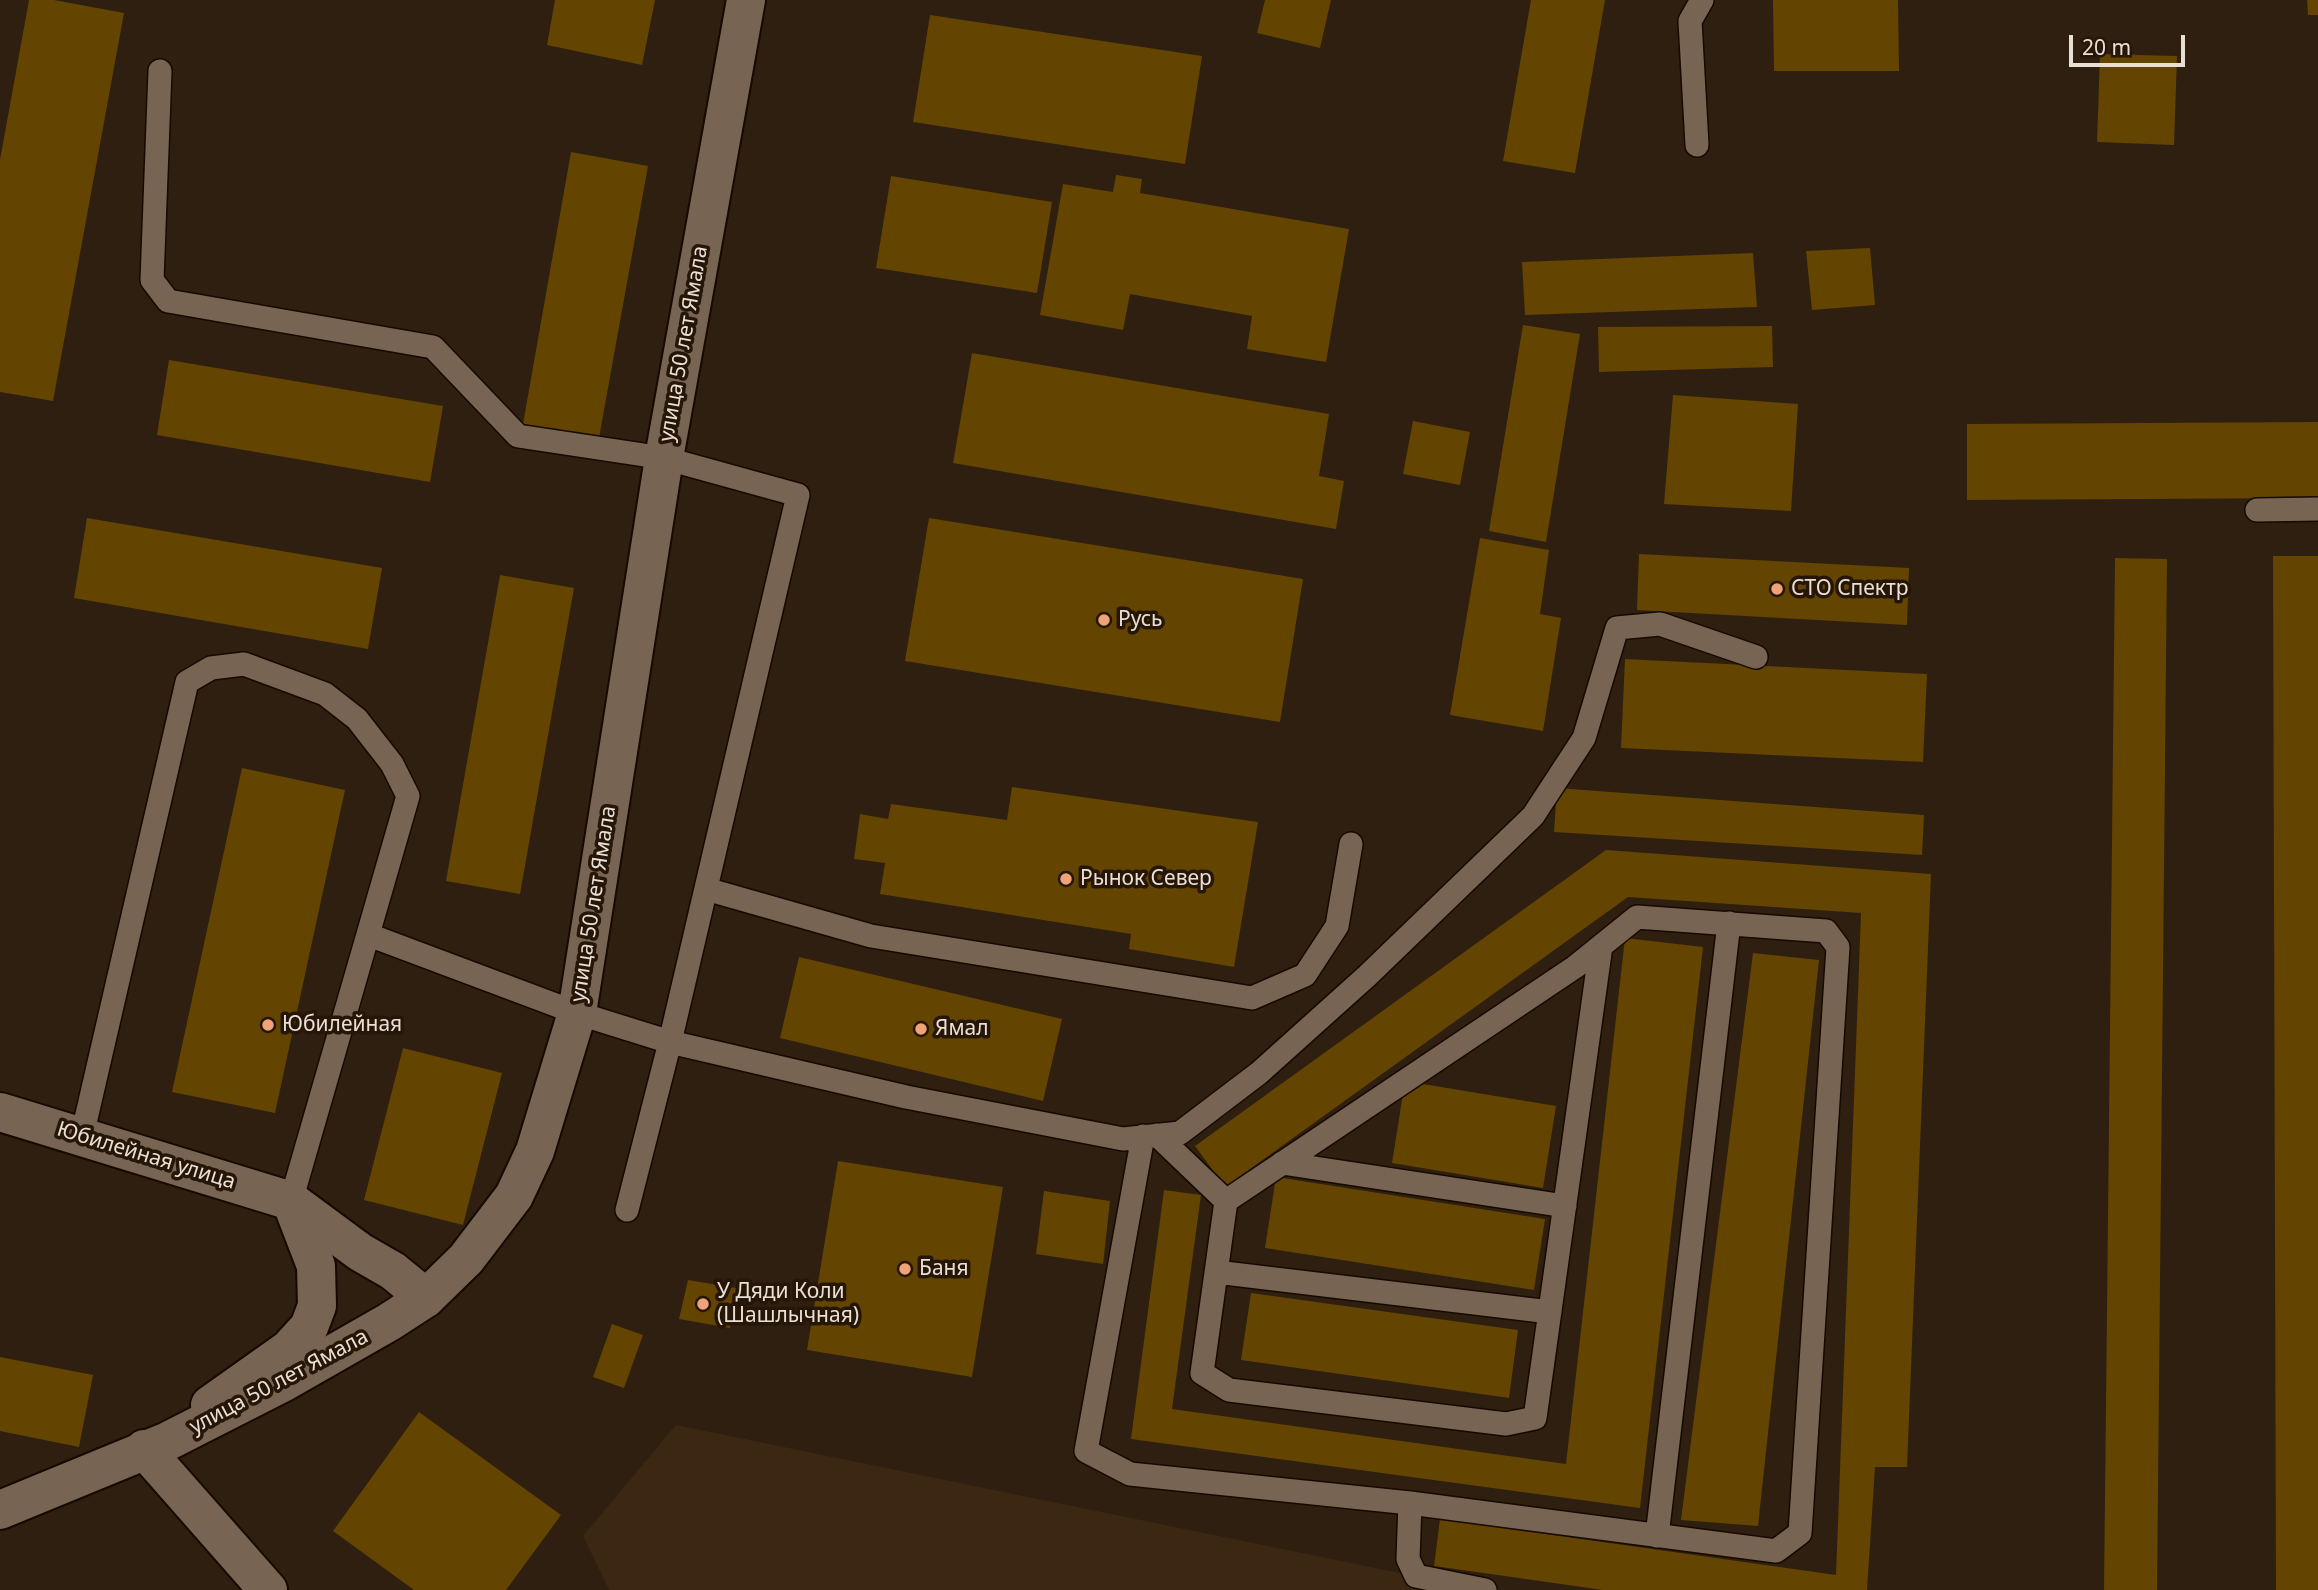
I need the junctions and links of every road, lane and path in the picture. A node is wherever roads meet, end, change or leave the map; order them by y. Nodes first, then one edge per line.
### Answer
1 (746, 0) edge
2 (1702, 0) edge
3 (160, 71) dead end
4 (1697, 145) dead end
5 (664, 458) junction
6 (2318, 509) edge
7 (2257, 510) dead end
8 (1756, 657) dead end
9 (1351, 844) dead end
10 (706, 889) junction
11 (1729, 923) junction
12 (369, 935) junction
13 (1601, 946) junction
14 (577, 1013) junction
15 (670, 1042) junction
16 (0, 1112) edge
17 (82, 1136) junction
18 (1150, 1136) junction
19 (1282, 1163) junction
20 (291, 1201) junction
21 (1226, 1201) junction
22 (1564, 1206) junction
23 (627, 1210) dead end
24 (1216, 1272) junction
25 (426, 1298) junction
26 (1550, 1312) junction
27 (156, 1445) junction
28 (1410, 1503) junction
29 (0, 1510) edge
30 (1657, 1536) junction
31 (268, 1590) edge
32 (1485, 1590) edge

1 - 5 street, улица 50 лет Ямала
2 - 4 lane
3 - 5 lane
5 - 10 lane
5 - 14 street, улица 50 лет Ямала
6 - 7 lane
8 - 18 lane
9 - 10 lane
10 - 15 lane
11 - 13 lane
11 - 30 lane
11 - 30 lane
12 - 14 lane
12 - 17 lane
12 - 20 lane
13 - 19 lane
13 - 22 lane
14 - 15 lane
14 - 25 street, улица 50 лет Ямала
15 - 18 lane
15 - 23 lane
16 - 17 street, Юбилейная улица
17 - 20 street, Юбилейная улица
18 - 21 lane
18 - 28 lane
19 - 21 lane
19 - 22 lane
20 - 25 street, Юбилейная улица
20 - 27 street
21 - 24 lane
22 - 26 lane
24 - 26 lane
24 - 26 lane
25 - 27 street, улица 50 лет Ямала
27 - 29 street, улица 50 лет Ямала
27 - 31 street
28 - 30 lane
28 - 32 lane

